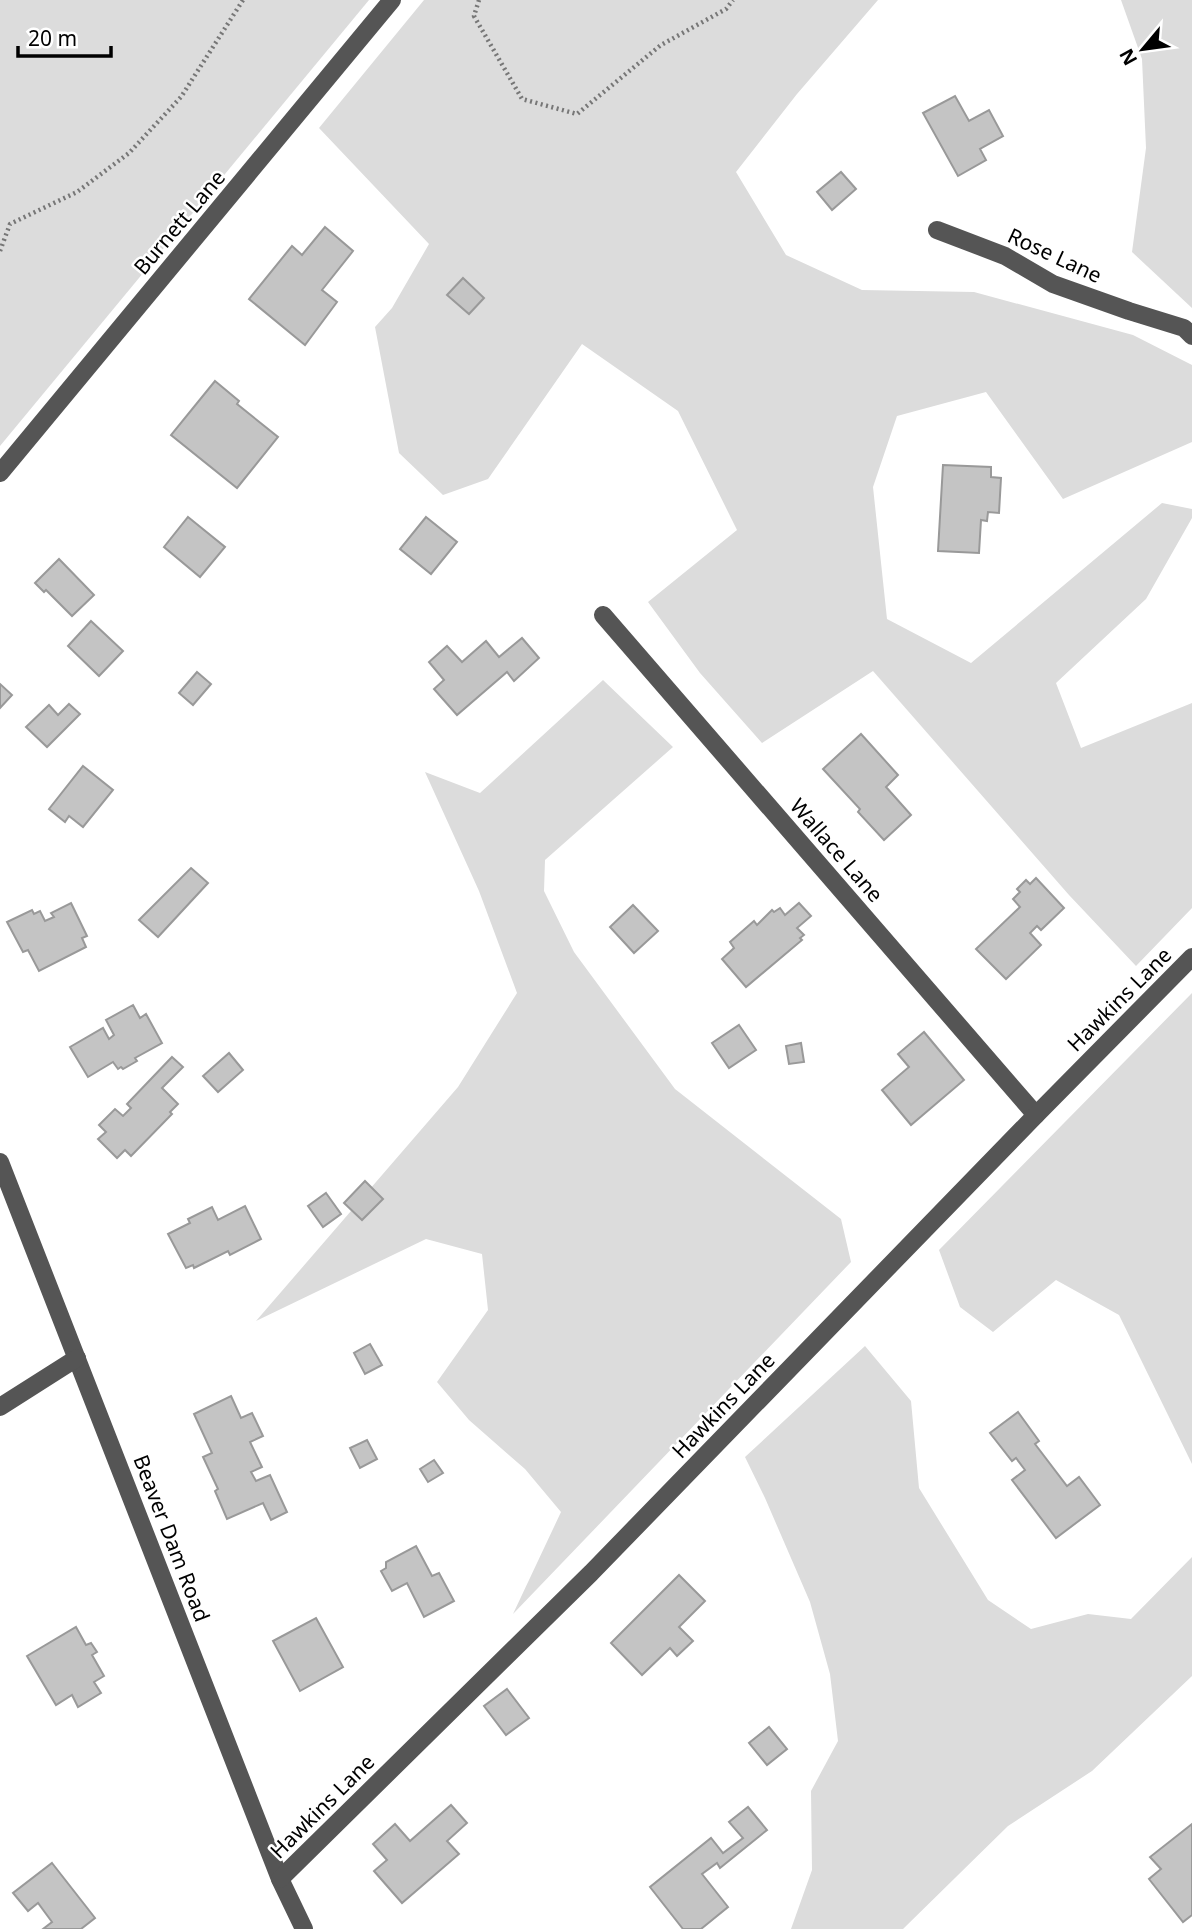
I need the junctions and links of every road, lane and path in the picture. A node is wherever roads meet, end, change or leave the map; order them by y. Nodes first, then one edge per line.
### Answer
1 (243, 0) edge
2 (392, 0) edge
3 (479, 0) edge
4 (733, 0) edge
5 (937, 230) dead end
6 (0, 251) edge
7 (1192, 336) edge
8 (0, 473) edge
9 (603, 615) dead end
10 (1192, 957) edge
11 (1036, 1115) junction
12 (0, 1162) edge
13 (77, 1358) junction
14 (0, 1407) edge
15 (280, 1879) junction
16 (304, 1929) edge

1 - 6 path
2 - 8 street, Burnett Lane
3 - 4 path
5 - 7 street, Rose Lane
9 - 11 street, Wallace Lane
10 - 11 street, Hawkins Lane
11 - 15 street, Hawkins Lane
12 - 13 street, Beaver Dam Road
13 - 14 street
13 - 15 street, Beaver Dam Road
15 - 16 street, Beaver Dam Road

